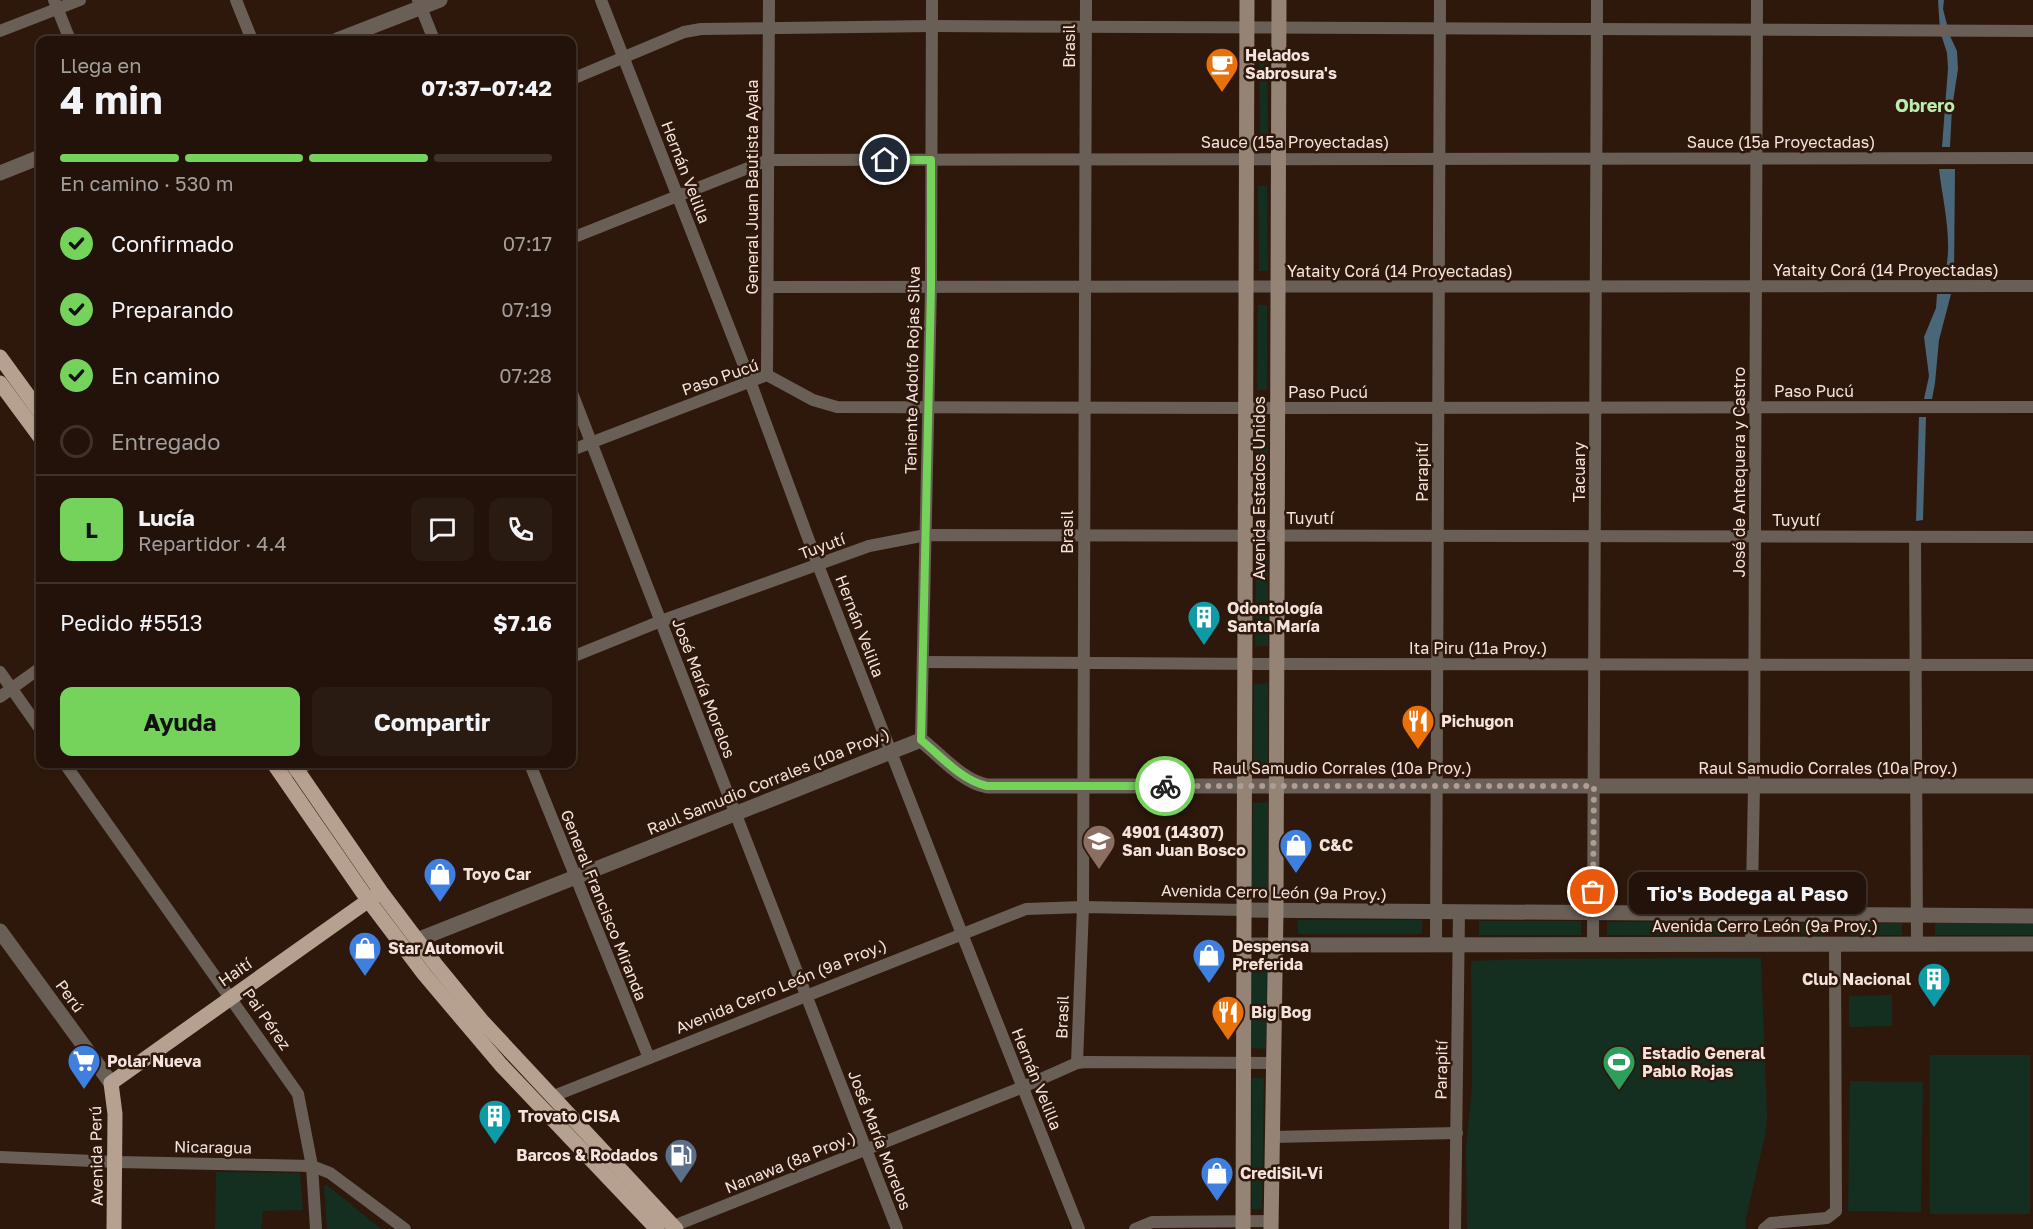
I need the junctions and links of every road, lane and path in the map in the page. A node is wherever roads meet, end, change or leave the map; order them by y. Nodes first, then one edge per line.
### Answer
1 (80, 0) edge
2 (236, 0) edge
3 (440, 0) edge
4 (601, 0) edge
5 (770, 0) edge
6 (932, 0) edge
7 (1086, 0) edge
8 (1247, 0) edge
9 (1280, 0) edge
10 (1440, 0) edge
11 (1597, 0) edge
12 (1757, 0) edge
13 (56, 4) edge
14 (420, 4) edge
15 (932, 26) junction
16 (1086, 26) junction
17 (1247, 26) junction
18 (1279, 27) junction
19 (769, 28) junction
20 (1440, 28) junction
21 (1597, 29) junction
22 (1757, 30) junction
23 (2033, 31) edge
24 (0, 32) edge
25 (68, 36) edge
26 (250, 36) edge
27 (346, 36) edge
28 (432, 36) edge
29 (624, 58) junction
30 (576, 77) edge
31 (1596, 158) junction
32 (1757, 158) junction
33 (2033, 158) edge
34 (36, 159) edge
35 (1085, 159) junction
36 (1246, 159) junction
37 (1279, 159) junction
38 (1440, 159) junction
39 (768, 160) junction
40 (931, 160) junction
41 (0, 173) edge
42 (678, 196) junction
43 (576, 236) edge
44 (1756, 286) junction
45 (2033, 286) edge
46 (768, 287) junction
47 (1246, 287) junction
48 (1278, 287) junction
49 (1439, 287) junction
50 (1596, 287) junction
51 (931, 288) junction
52 (1084, 288) junction
53 (0, 357) edge
54 (767, 375) junction
55 (750, 381) junction
56 (0, 383) edge
57 (576, 404) edge
58 (36, 406) edge
59 (2033, 406) edge
60 (928, 407) junction
61 (1756, 407) junction
62 (1084, 408) junction
63 (1246, 408) junction
64 (1278, 408) junction
65 (1438, 408) junction
66 (1595, 408) junction
67 (36, 432) edge
68 (591, 443) junction
69 (576, 449) edge
70 (926, 535) junction
71 (1083, 535) junction
72 (1246, 535) junction
73 (1277, 535) junction
74 (1438, 535) junction
75 (1595, 536) junction
76 (1755, 536) junction
77 (1915, 537) junction
78 (2033, 537) edge
79 (818, 565) junction
80 (661, 621) junction
81 (576, 655) edge
82 (923, 662) junction
83 (1083, 662) junction
84 (1246, 664) junction
85 (1277, 664) junction
86 (1437, 664) junction
87 (1594, 664) junction
88 (1755, 665) junction
89 (1915, 665) junction
90 (2033, 665) edge
91 (36, 671) edge
92 (0, 672) edge
93 (12, 689) junction
94 (0, 697) edge
95 (36, 723) edge
96 (921, 740) junction
97 (891, 751) junction
98 (68, 768) edge
99 (302, 768) edge
100 (532, 768) edge
101 (278, 769) edge
102 (1083, 786) junction
103 (1245, 786) junction
104 (1276, 786) junction
105 (1437, 786) junction
106 (1594, 786) junction
107 (1754, 786) junction
108 (1916, 786) junction
109 (2033, 786) edge
110 (735, 814) junction
111 (574, 876) junction
112 (375, 896) junction
113 (1083, 907) junction
114 (1245, 910) junction
115 (1276, 911) junction
116 (1436, 912) junction
117 (1459, 912) junction
118 (1593, 913) junction
119 (1752, 914) junction
120 (1917, 915) junction
121 (2033, 916) edge
122 (0, 931) edge
123 (962, 934) junction
124 (417, 940) junction
125 (1593, 944) junction
126 (1751, 944) junction
127 (1835, 944) junction
128 (1917, 944) junction
129 (2033, 944) edge
130 (1245, 945) junction
131 (1275, 945) junction
132 (1436, 945) junction
133 (1459, 945) junction
134 (231, 996) junction
135 (806, 996) junction
136 (649, 1058) junction
137 (1077, 1063) junction
138 (1244, 1063) junction
139 (1273, 1063) junction
140 (111, 1083) junction
141 (1023, 1087) junction
142 (551, 1097) junction
143 (1456, 1133) junction
144 (1272, 1137) junction
145 (866, 1149) junction
146 (0, 1157) edge
147 (116, 1162) junction
148 (312, 1166) junction
149 (1243, 1225) edge
150 (1271, 1225) edge
151 (672, 1228) edge
152 (114, 1229) edge
153 (316, 1229) edge
154 (405, 1229) edge
155 (657, 1229) edge
156 (897, 1229) edge
157 (1079, 1229) edge
158 (1135, 1229) edge
159 (1455, 1229) edge
160 (1764, 1229) edge

1 - 13 street
2 - 26 street
3 - 14 street
4 - 29 street, Hernán Velilla
5 - 19 street, General Juan Bautista Ayala
6 - 15 street, Teniente Adolfo Rojas Silva
7 - 16 street, Brasil
8 - 17 main road, Avenida Estados Unidos
9 - 18 main road, Avenida Estados Unidos
10 - 20 street, Parapití
11 - 21 street, Tacuary
12 - 22 street, José de Antequera y Castro
13 - 24 street
13 - 25 street
14 - 27 street
14 - 28 street
15 - 16 street
15 - 19 street
15 - 40 street, Teniente Adolfo Rojas Silva
16 - 17 street
16 - 35 street, Brasil
17 - 18 street
17 - 36 main road, Avenida Estados Unidos
18 - 20 street
18 - 37 main road, Avenida Estados Unidos
19 - 29 street
19 - 39 street, General Juan Bautista Ayala
20 - 21 street
20 - 38 street, Parapití
21 - 22 street
21 - 31 street, Tacuary
22 - 23 street
22 - 32 street, José de Antequera y Castro
29 - 30 street
29 - 42 street, Hernán Velilla
31 - 32 street, Sauce (15ª Proyectadas)
31 - 38 street, Sauce (15ª Proyectadas)
31 - 50 street, Tacuary
32 - 33 street, Sauce (15ª Proyectadas)
32 - 44 street, José de Antequera y Castro
34 - 41 street
35 - 36 street, Sauce (15ª Proyectadas)
35 - 40 street, Sauce (15ª Proyectadas)
35 - 52 street, Brasil
36 - 37 street, Sauce (15ª Proyectadas)
36 - 47 main road, Avenida Estados Unidos
37 - 38 street, Sauce (15ª Proyectadas)
37 - 48 main road, Avenida Estados Unidos
38 - 49 street, Parapití
39 - 40 street, Sauce (15ª Proyectadas)
39 - 42 street, Sauce (15ª Proyectadas)
39 - 46 street, General Juan Bautista Ayala
40 - 51 street, Teniente Adolfo Rojas Silva
42 - 43 street, Sauce (15ª Proyectadas)
42 - 55 street, Hernán Velilla
44 - 45 street, Yataity Corá (14 Proyectadas)
44 - 50 street, Yataity Corá (14 Proyectadas)
44 - 61 street, José de Antequera y Castro
46 - 51 street, Yataity Corá (14 Proyectadas)
46 - 54 street, General Juan Bautista Ayala
47 - 48 street, Yataity Corá (14 Proyectadas)
47 - 52 street, Yataity Corá (14 Proyectadas)
47 - 63 main road, Avenida Estados Unidos
48 - 49 street, Yataity Corá (14 Proyectadas)
48 - 64 main road, Avenida Estados Unidos
49 - 50 street, Yataity Corá (14 Proyectadas)
49 - 65 street, Parapití
50 - 66 street, Tacuary
51 - 52 street, Yataity Corá (14 Proyectadas)
51 - 60 street, Teniente Adolfo Rojas Silva
52 - 62 street, Brasil
53 - 58 main road
54 - 55 street, Paso Pucú
54 - 60 street, Paso Pucú
55 - 68 street, Paso Pucú
55 - 79 street, Hernán Velilla
56 - 67 main road
57 - 68 street, José María Morelos
59 - 61 street, Paso Pucú
60 - 62 street, Paso Pucú
60 - 70 street, Teniente Adolfo Rojas Silva
61 - 66 street, Paso Pucú
61 - 76 street, José de Antequera y Castro
62 - 63 street, Paso Pucú
62 - 71 street, Brasil
63 - 64 street, Paso Pucú
63 - 72 main road, Avenida Estados Unidos
64 - 65 street, Paso Pucú
64 - 73 main road, Avenida Estados Unidos
65 - 66 street, Paso Pucú
65 - 74 street, Parapití
66 - 75 street, Tacuary
68 - 69 street, Paso Pucú
68 - 80 street, José María Morelos
70 - 71 street, Tuyutí
70 - 79 street, Tuyutí
70 - 82 street, Teniente Adolfo Rojas Silva
71 - 72 street, Tuyutí
71 - 83 street, Brasil
72 - 73 street, Tuyutí
72 - 84 main road, Avenida Estados Unidos
73 - 74 street, Tuyutí
73 - 85 main road, Avenida Estados Unidos
74 - 75 street, Tuyutí
74 - 86 street, Parapití
75 - 76 street, Tuyutí
75 - 87 street, Tacuary
76 - 77 street, Tuyutí
76 - 88 street, José de Antequera y Castro
77 - 78 street, Tuyutí
77 - 89 street
79 - 80 street, Tuyutí
79 - 97 street, Hernán Velilla
80 - 81 street, Tuyutí
80 - 110 street, José María Morelos
82 - 83 street, Ita Piru (11ª Proy.)
82 - 96 street, Teniente Adolfo Rojas Silva
83 - 84 street, Ita Piru (11ª Proy.)
83 - 102 street, Brasil
84 - 85 street, Ita Piru (11ª Proy.)
84 - 103 main road, Avenida Estados Unidos
85 - 86 street, Ita Piru (11ª Proy.)
85 - 104 main road, Avenida Estados Unidos
86 - 87 street, Ita Piru (11ª Proy.)
86 - 105 street, Parapití
87 - 88 street, Ita Piru (11ª Proy.)
87 - 106 street, Tacuary
88 - 89 street, Ita Piru (11ª Proy.)
88 - 107 street, José de Antequera y Castro
89 - 90 street, Ita Piru (11ª Proy.)
89 - 108 street
91 - 93 street
92 - 93 street
93 - 94 street
93 - 95 street
96 - 97 street, Raul Samudio Corrales (10ª Proy.)
96 - 102 street, Raul Samudio Corrales (10ª Proy.)
97 - 110 street, Raul Samudio Corrales (10ª Proy.)
97 - 123 street, Hernán Velilla
98 - 134 street, Pai Pérez
99 - 112 main road
100 - 111 street, General Francisco Miranda
101 - 112 main road
102 - 103 street, Raul Samudio Corrales (10ª Proy.)
102 - 113 street, Brasil
103 - 104 street, Raul Samudio Corrales (10ª Proy.)
103 - 114 main road, Avenida Estados Unidos
104 - 105 street, Raul Samudio Corrales (10ª Proy.)
104 - 115 main road, Avenida Estados Unidos
105 - 106 street, Raul Samudio Corrales (10ª Proy.)
105 - 116 street, Parapití
106 - 107 street, Raul Samudio Corrales (10ª Proy.)
106 - 118 street, Tacuary
107 - 108 street, Raul Samudio Corrales (10ª Proy.)
107 - 119 street, José de Antequera y Castro
108 - 109 street, Raul Samudio Corrales (10ª Proy.)
108 - 120 street
110 - 111 street, Raul Samudio Corrales (10ª Proy.)
110 - 135 street, José María Morelos
111 - 124 street, Raul Samudio Corrales (10ª Proy.)
111 - 136 street, General Francisco Miranda
112 - 124 main road
112 - 134 main road, Haití
112 - 155 main road
113 - 114 street, Avenida Cerro León (9ª Proy.)
113 - 123 street, Avenida Cerro León (9ª Proy.)
113 - 137 street, Brasil
114 - 115 street, Avenida Cerro León (9ª Proy.)
114 - 130 main road, Avenida Estados Unidos
115 - 116 street, Avenida Cerro León (9ª Proy.)
115 - 131 main road, Avenida Estados Unidos
116 - 117 street, Avenida Cerro León (9ª Proy.)
116 - 132 street, Parapití
117 - 118 street, Avenida Cerro León (9ª Proy.)
117 - 133 street, Parapití
118 - 119 street, Avenida Cerro León (9ª Proy.)
118 - 125 street, Tacuary
119 - 120 street, Avenida Cerro León (9ª Proy.)
119 - 126 street, José de Antequera y Castro
120 - 121 street, Avenida Cerro León (9ª Proy.)
120 - 128 street
122 - 140 street, Perú
123 - 135 street, Avenida Cerro León (9ª Proy.)
123 - 141 street, Hernán Velilla
124 - 142 main road
125 - 126 street, Avenida Cerro León (9ª Proy.)
125 - 133 street, Avenida Cerro León (9ª Proy.)
126 - 127 street, Avenida Cerro León (9ª Proy.)
127 - 128 street, Avenida Cerro León (9ª Proy.)
127 - 160 street
128 - 129 street, Avenida Cerro León (9ª Proy.)
130 - 131 street, Avenida Cerro León (9ª Proy.)
130 - 138 main road, Avenida Estados Unidos
131 - 132 street, Avenida Cerro León (9ª Proy.)
131 - 139 main road, Avenida Estados Unidos
132 - 133 street, Avenida Cerro León (9ª Proy.)
133 - 143 street, Parapití
134 - 140 main road, Haití
134 - 148 street, Pai Pérez
135 - 136 street, Avenida Cerro León (9ª Proy.)
135 - 145 street, José María Morelos
136 - 142 street, Avenida Cerro León (9ª Proy.)
137 - 138 street, Nanawa (8ª Proy.)
137 - 141 street, Nanawa (8ª Proy.)
138 - 139 street, Nanawa (8ª Proy.)
138 - 149 main road, Avenida Estados Unidos
139 - 144 main road, Avenida Estados Unidos
140 - 147 main road, Avenida Perú
141 - 145 street, Nanawa (8ª Proy.)
141 - 157 street, Hernán Velilla
142 - 151 main road
143 - 144 street
143 - 159 street, Parapití
144 - 150 main road, Avenida Estados Unidos
145 - 151 street, Nanawa (8ª Proy.)
145 - 156 street, José María Morelos
146 - 147 street, Nicaragua
147 - 148 street, Nicaragua
147 - 152 main road, Avenida Perú
148 - 153 street, Pai Pérez
148 - 154 street, Nicaragua
149 - 150 street
149 - 158 street

